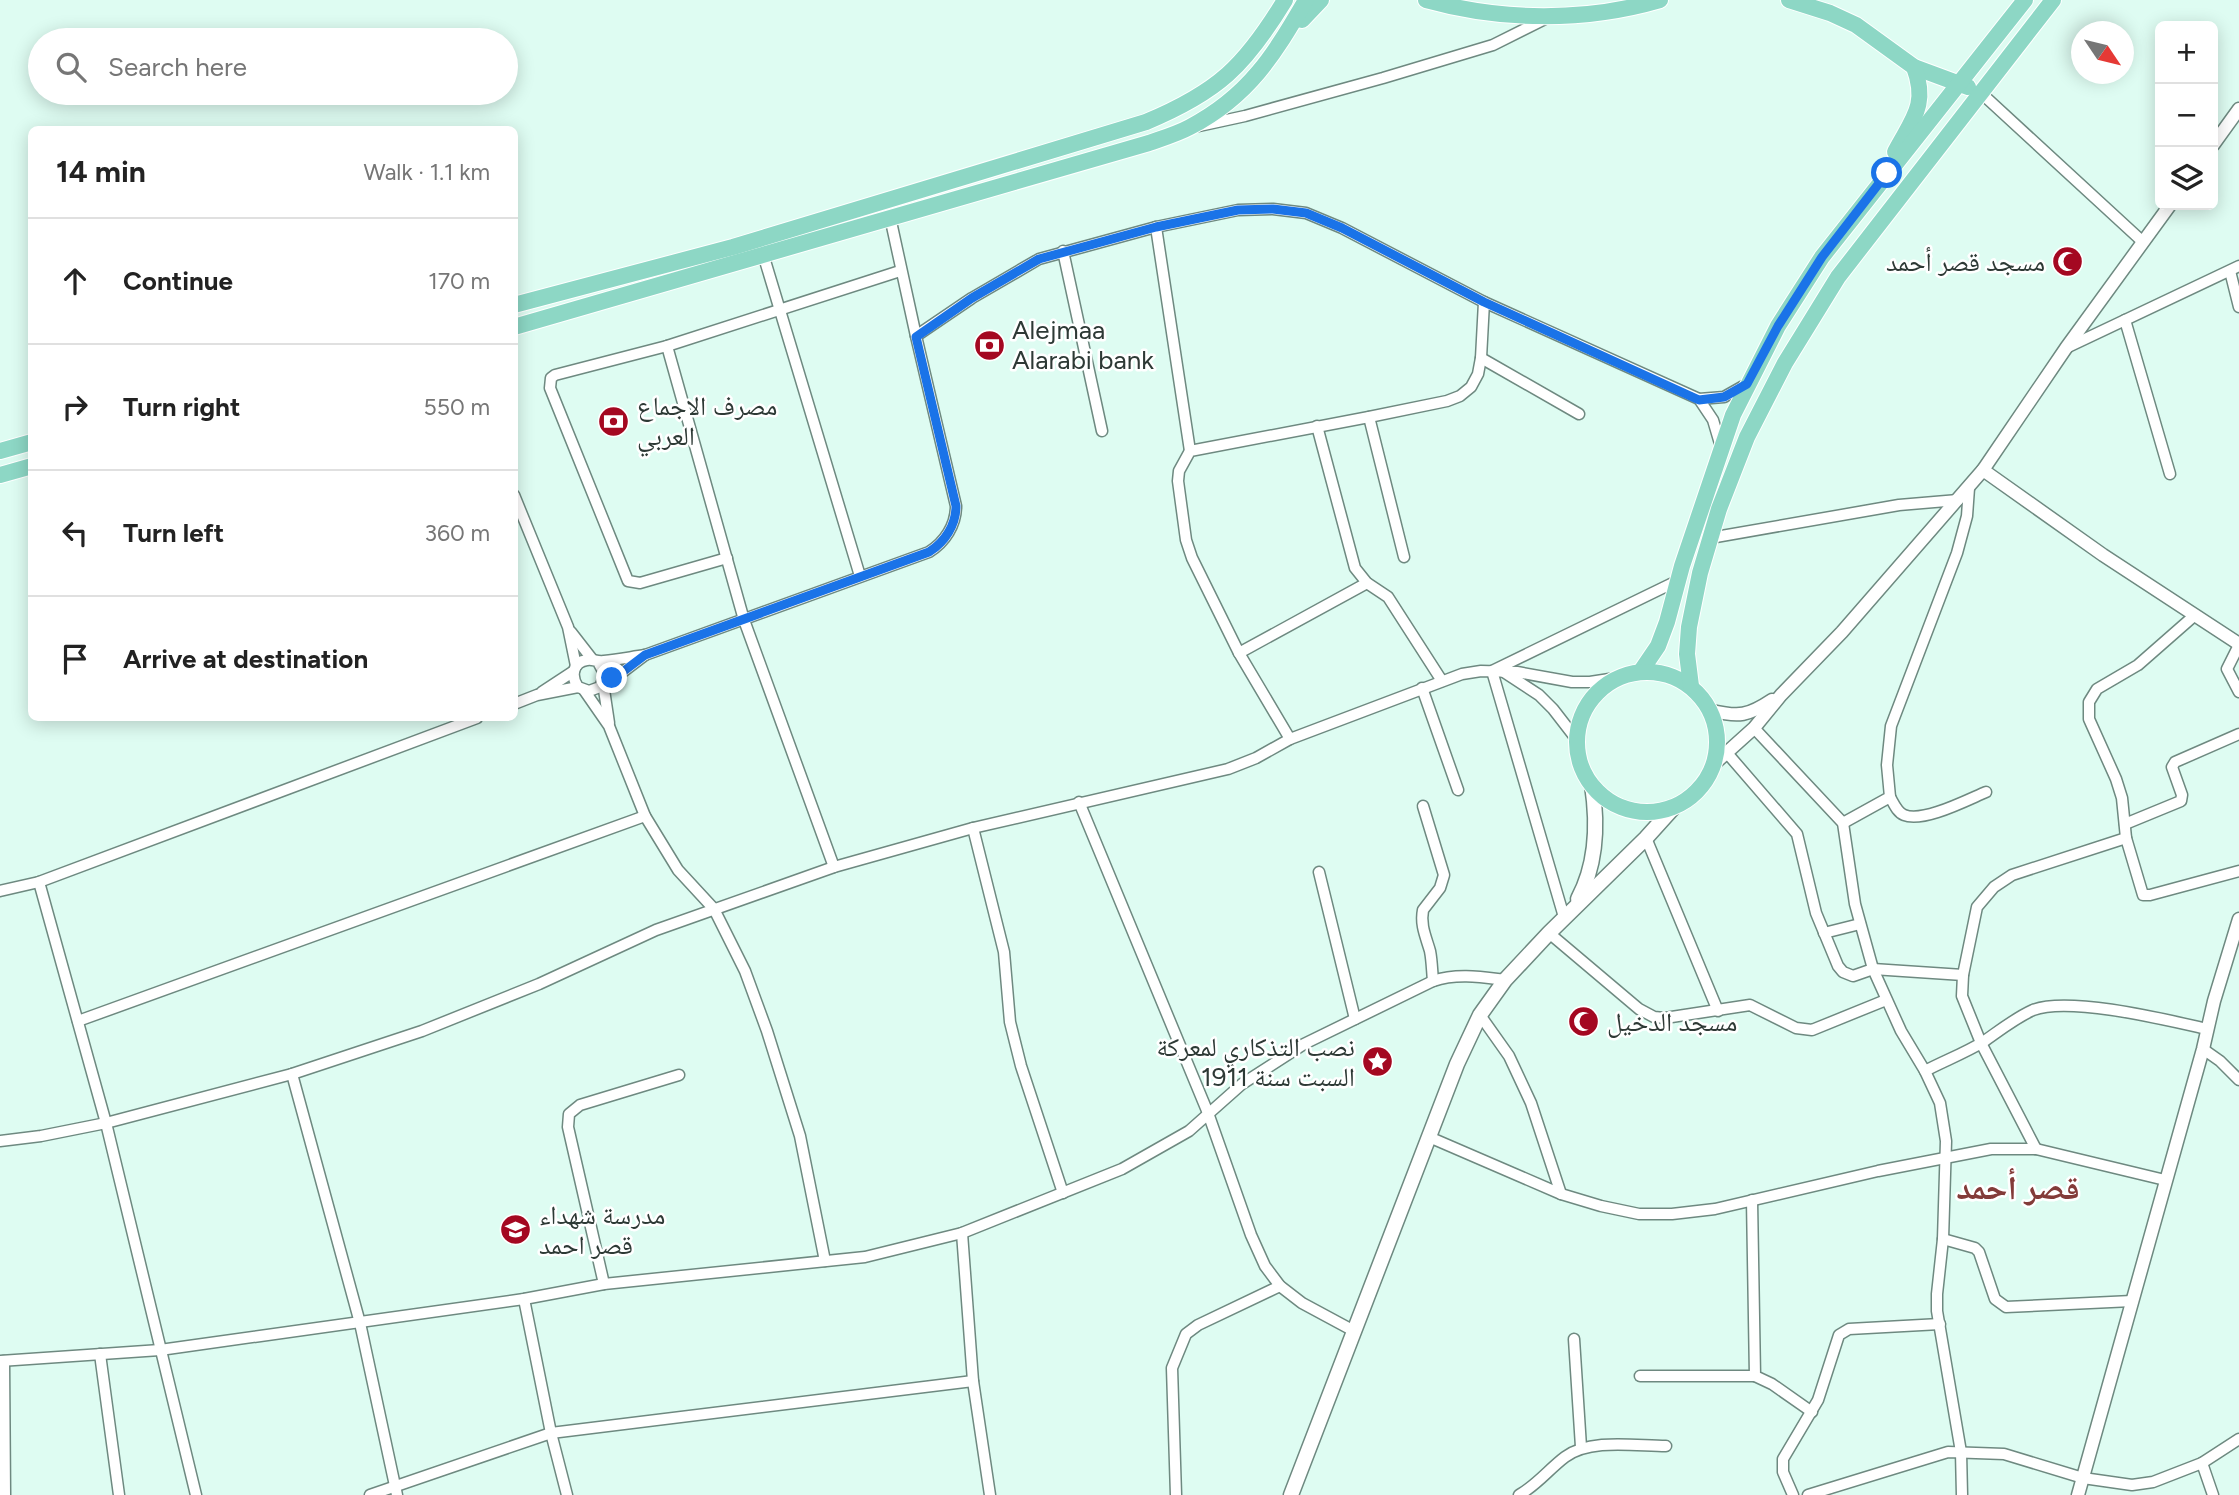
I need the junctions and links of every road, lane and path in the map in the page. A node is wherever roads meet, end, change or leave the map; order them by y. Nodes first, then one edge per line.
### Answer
1 (1278, 0) edge
2 (1285, 0) edge
3 (1306, 0) edge
4 (1321, 0) edge
5 (1426, 0) edge
6 (1660, 0) edge
7 (1789, 0) edge
8 (2025, 0) edge
9 (2053, 0) edge
10 (1553, 15) junction
11 (1262, 39) junction
12 (1270, 60) junction
13 (1914, 67) junction
14 (1959, 83) junction
15 (1980, 92) junction
16 (2239, 109) edge
17 (1189, 128) junction
18 (2218, 138) edge
19 (1887, 173) junction
20 (2166, 210) edge
21 (890, 217) junction
22 (1156, 227) junction
23 (2143, 242) junction
24 (1063, 251) junction
25 (763, 254) junction
26 (2234, 268) edge
27 (900, 271) junction
28 (1484, 302) junction
29 (518, 304) edge
30 (2239, 307) edge
31 (781, 310) junction
32 (2125, 320) junction
33 (518, 326) edge
34 (916, 337) junction
35 (667, 346) junction
36 (2066, 348) junction
37 (1481, 358) junction
38 (1747, 384) junction
39 (1699, 400) junction
40 (1579, 414) dead end
41 (1369, 417) junction
42 (1317, 426) junction
43 (1102, 431) dead end
44 (28, 443) edge
45 (1721, 447) junction
46 (1190, 451) junction
47 (0, 452) edge
48 (28, 467) edge
49 (1983, 470) junction
50 (2170, 474) dead end
51 (0, 475) edge
52 (1969, 488) junction
53 (1958, 499) junction
54 (518, 505) edge
55 (1710, 538) junction
56 (1404, 557) dead end
57 (727, 558) junction
58 (860, 576) junction
59 (1679, 580) junction
60 (1367, 583) junction
61 (2195, 615) junction
62 (744, 620) junction
63 (568, 627) junction
64 (2239, 644) edge
65 (1239, 653) junction
66 (645, 655) junction
67 (595, 661) junction
68 (575, 668) junction
69 (1492, 671) junction
70 (1641, 671) junction
71 (1504, 672) junction
72 (1616, 678) junction
73 (604, 681) junction
74 (1442, 681) junction
75 (1691, 686) junction
76 (581, 688) junction
77 (1422, 688) junction
78 (2239, 692) edge
79 (537, 695) junction
80 (1781, 695) junction
81 (518, 702) edge
82 (1712, 712) junction
83 (469, 721) edge
84 (609, 726) junction
85 (1754, 728) junction
86 (2239, 734) edge
87 (1290, 739) junction
88 (1577, 740) junction
89 (1727, 753) junction
90 (1714, 764) junction
91 (1592, 785) junction
92 (1458, 790) dead end
93 (1986, 792) dead end
94 (1890, 797) junction
95 (1079, 802) junction
96 (1423, 806) dead end
97 (1674, 807) junction
98 (645, 816) junction
99 (1843, 823) junction
100 (2125, 824) junction
101 (974, 828) junction
102 (1646, 838) junction
103 (2126, 838) junction
104 (834, 867) junction
105 (2239, 871) edge
106 (1319, 872) dead end
107 (39, 882) junction
108 (0, 891) edge
109 (713, 909) junction
110 (1568, 914) junction
111 (2239, 919) edge
112 (1860, 924) junction
113 (1549, 933) junction
114 (1824, 933) junction
115 (1873, 969) junction
116 (1963, 975) junction
117 (1506, 980) junction
118 (1433, 981) junction
119 (1886, 1000) junction
120 (1718, 1011) junction
121 (1480, 1015) junction
122 (1355, 1019) junction
123 (78, 1021) junction
124 (2207, 1029) junction
125 (1981, 1043) junction
126 (2203, 1049) junction
127 (1926, 1071) junction
128 (292, 1074) junction
129 (680, 1075) dead end
130 (2239, 1080) edge
131 (1208, 1113) junction
132 (106, 1123) junction
133 (1429, 1137) junction
134 (0, 1141) edge
135 (2036, 1149) junction
136 (1945, 1159) junction
137 (2165, 1180) junction
138 (1063, 1192) junction
139 (1561, 1194) junction
140 (1752, 1200) junction
141 (962, 1233) junction
142 (1943, 1239) junction
143 (825, 1261) junction
144 (604, 1284) junction
145 (1280, 1286) junction
146 (524, 1299) junction
147 (2132, 1301) junction
148 (360, 1323) junction
149 (1940, 1324) junction
150 (1354, 1331) junction
151 (1574, 1339) dead end
152 (160, 1350) junction
153 (100, 1354) junction
154 (2, 1361) edge
155 (1640, 1376) dead end
156 (1755, 1376) junction
157 (973, 1381) junction
158 (1812, 1412) junction
159 (551, 1433) junction
160 (2239, 1439) edge
161 (1581, 1447) junction
162 (1666, 1447) dead end
163 (1961, 1452) junction
164 (2, 1460) edge
165 (2202, 1463) junction
166 (2083, 1478) junction
167 (396, 1491) edge
168 (5, 1495) edge
169 (119, 1495) edge
170 (196, 1495) edge
171 (370, 1495) edge
172 (567, 1495) edge
173 (990, 1495) edge
174 (1176, 1495) edge
175 (1291, 1495) edge
176 (1519, 1495) edge
177 (1793, 1495) edge
178 (1808, 1495) edge
179 (1962, 1495) edge
180 (2078, 1495) edge
181 (2213, 1495) edge

1 - 11 main road
2 - 11 main road
3 - 12 main road
4 - 12 main road
5 - 10 main road
6 - 10 main road
7 - 13 main road
8 - 14 main road
9 - 15 main road
10 - 17 street
11 - 29 main road
12 - 17 main road
13 - 14 main road
13 - 19 main road
14 - 15 main road
14 - 19 main road
15 - 23 street
15 - 55 main road
16 - 18 street
17 - 21 main road
19 - 38 main road
20 - 23 street
21 - 25 main road
21 - 27 street
22 - 24 street
22 - 28 street
22 - 46 street
23 - 36 street
24 - 34 street
24 - 43 street
25 - 31 street
25 - 33 main road
26 - 30 street
26 - 32 street
27 - 31 street
27 - 34 street
28 - 37 street
28 - 39 street
31 - 35 street
31 - 58 street
32 - 36 street
32 - 50 street
34 - 58 street
35 - 57 street
35 - 57 street
36 - 49 street
37 - 40 street
37 - 41 street
38 - 39 street
38 - 45 main road
39 - 45 street
41 - 42 street
41 - 56 street
42 - 46 street
42 - 60 street
44 - 47 main road
45 - 59 main road
46 - 65 street
48 - 51 main road
49 - 52 street
49 - 61 street
52 - 53 street
52 - 94 street
53 - 55 street
53 - 80 street
54 - 63 street
55 - 75 main road
57 - 62 street
58 - 62 street
59 - 69 street
59 - 70 main road
60 - 65 street
60 - 74 street
61 - 64 street
61 - 100 street
62 - 66 street
62 - 104 street
63 - 67 street
63 - 68 street
64 - 78 street
65 - 87 street
66 - 67 street
66 - 73 street
67 - 68 street
67 - 73 street
68 - 76 street
68 - 79 street
69 - 71 street
69 - 74 street
69 - 110 street
70 - 72 main road
70 - 75 main road
71 - 72 street
71 - 88 street
72 - 88 main road
73 - 76 street
73 - 84 street
74 - 77 street
75 - 82 main road
76 - 79 street
76 - 84 street
77 - 87 street
77 - 92 street
79 - 81 street
80 - 82 street
80 - 85 street
82 - 90 main road
83 - 107 street
84 - 98 street
85 - 89 street
85 - 99 street
86 - 100 street
87 - 95 street
88 - 91 main road
89 - 90 street
89 - 114 street
90 - 97 main road
91 - 97 main road
91 - 110 main road
93 - 94 street
94 - 99 street
95 - 101 street
95 - 131 street
96 - 118 street
97 - 102 main road
98 - 109 street
98 - 123 street
99 - 112 street
100 - 103 street
101 - 104 street
101 - 138 street
102 - 110 main road
102 - 120 street
103 - 105 street
103 - 116 street
104 - 109 street
106 - 122 street
107 - 108 street
107 - 123 street
109 - 128 street
109 - 143 street
110 - 113 main road
111 - 124 street
112 - 114 street
112 - 115 street
113 - 117 main road
113 - 120 street
114 - 115 street
115 - 116 street
115 - 119 street
116 - 125 street
117 - 118 street
117 - 121 main road
118 - 122 street
119 - 120 street
119 - 127 street
121 - 133 main road
121 - 139 street
122 - 131 street
123 - 132 street
124 - 125 street
124 - 126 street
125 - 127 street
125 - 135 street
126 - 130 street
126 - 137 street
127 - 136 street
128 - 132 street
128 - 148 street
129 - 144 street
131 - 138 street
131 - 145 street
132 - 134 street
132 - 152 street
133 - 139 street
133 - 150 main road
135 - 136 street
135 - 137 street
136 - 140 street
136 - 142 street
137 - 147 street
138 - 141 street
139 - 140 street
140 - 156 street
141 - 143 street
141 - 157 street
142 - 147 street
142 - 149 street
143 - 144 street
144 - 146 street
145 - 150 street
145 - 174 street
146 - 148 street
146 - 159 street
147 - 166 street
148 - 152 street
148 - 167 street
149 - 158 street
149 - 163 street
150 - 175 main road
151 - 161 street
152 - 153 street
152 - 170 street
153 - 154 street
153 - 169 street
154 - 164 street
155 - 156 street
156 - 158 street
157 - 159 street
157 - 173 street
158 - 177 street
159 - 167 street
159 - 172 street
160 - 165 street
161 - 162 street
161 - 176 street
163 - 166 street
163 - 178 street
163 - 179 street
164 - 168 street
165 - 166 street
165 - 181 street
166 - 180 street
167 - 171 street

